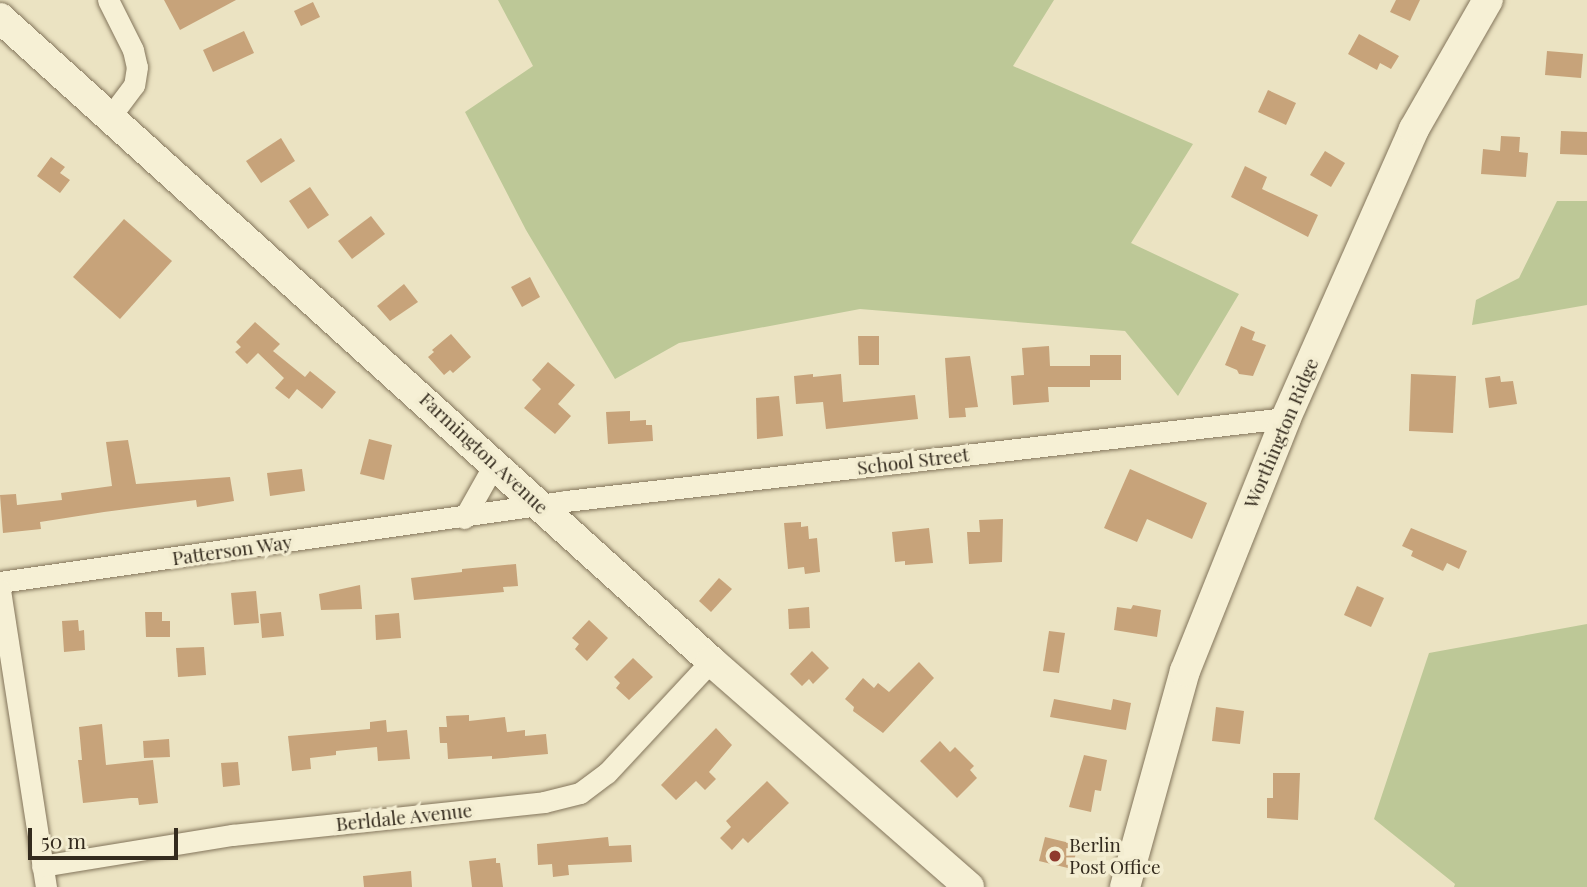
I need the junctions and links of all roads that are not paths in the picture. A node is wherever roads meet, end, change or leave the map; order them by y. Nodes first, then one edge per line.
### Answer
1 (108, 0) edge
2 (1488, 0) edge
3 (0, 18) edge
4 (110, 117) junction
5 (1286, 418) junction
6 (495, 463) junction
7 (540, 507) junction
8 (464, 518) junction
9 (0, 582) edge
10 (0, 590) edge
11 (711, 661) junction
12 (44, 877) edge
13 (969, 887) edge
14 (1125, 887) edge

1 - 4 street
2 - 5 street, Worthington Ridge
3 - 4 street, Farmington Avenue
4 - 6 street, Farmington Avenue
5 - 7 street, School Street
5 - 14 street, Worthington Ridge
6 - 7 street, Farmington Avenue
6 - 8 street
7 - 8 street, Patterson Way
7 - 11 street, Farmington Avenue
8 - 9 street, Patterson Way
10 - 12 street
11 - 12 street, Berldale Avenue
11 - 13 street, Farmington Avenue

